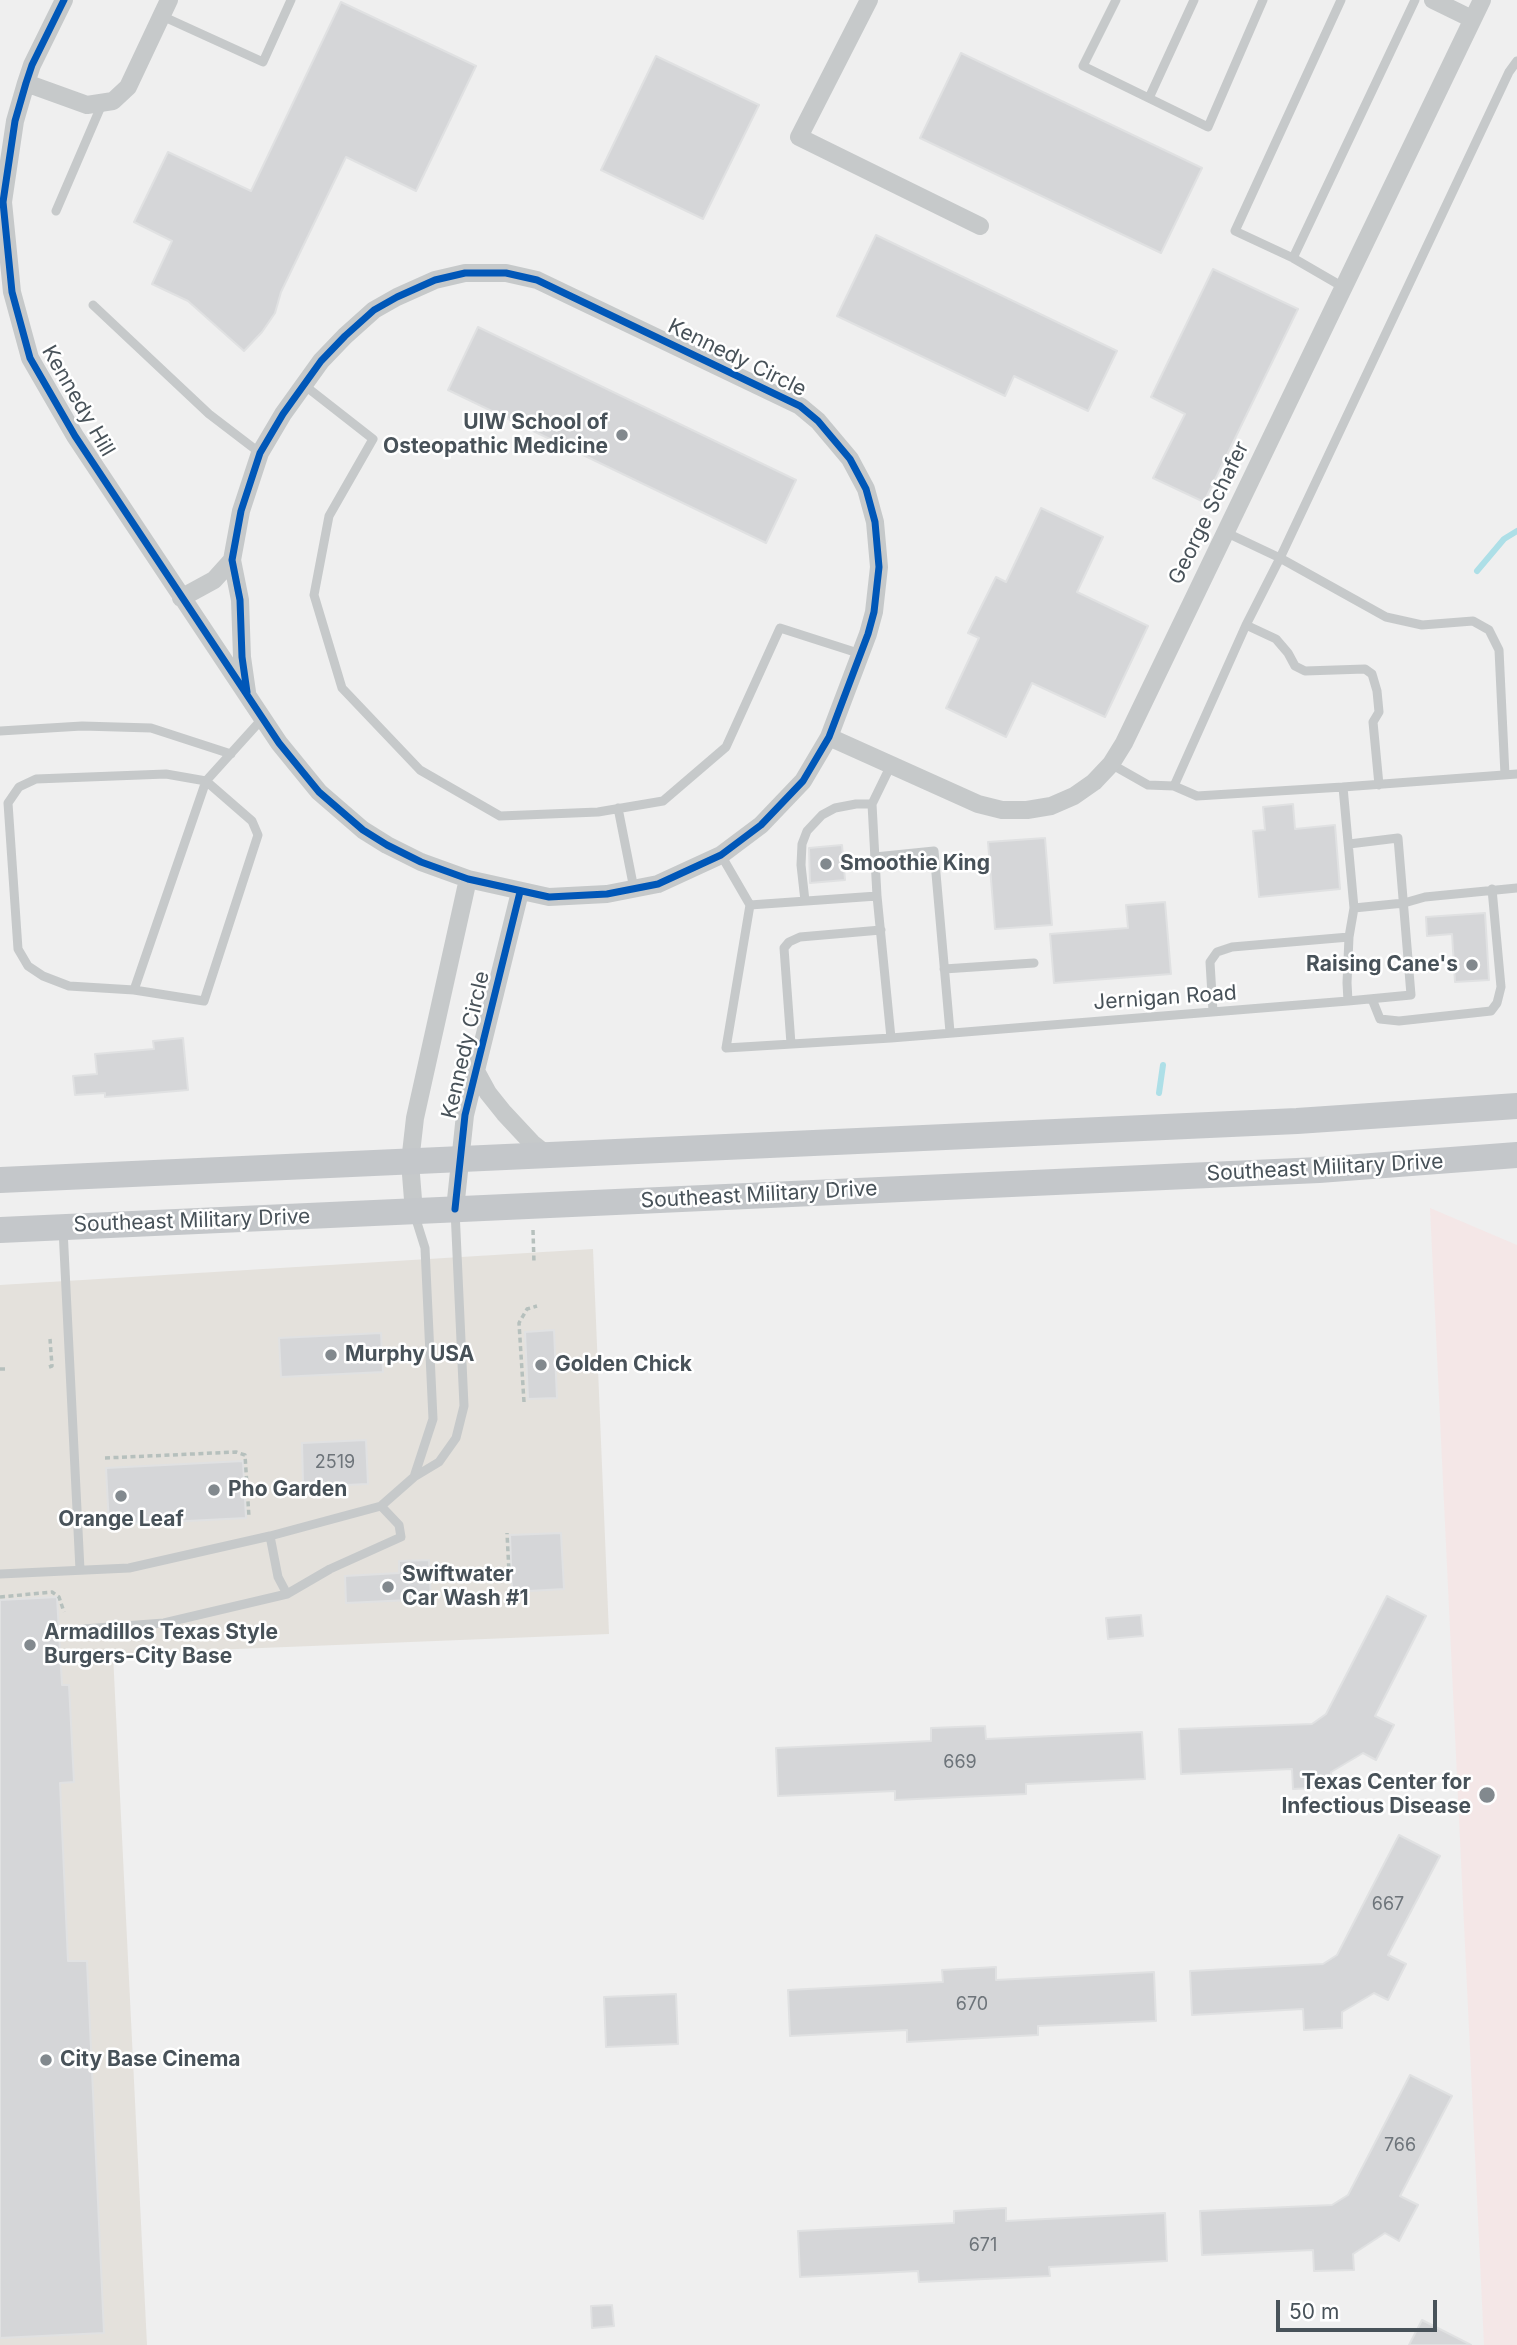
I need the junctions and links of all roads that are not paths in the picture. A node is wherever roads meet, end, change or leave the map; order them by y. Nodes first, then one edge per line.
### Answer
1 (64, 0) edge
2 (291, 0) edge
3 (869, 0) edge
4 (1116, 0) edge
5 (1194, 0) edge
6 (1263, 0) edge
7 (1341, 0) edge
8 (1415, 0) edge
9 (1433, 0) edge
10 (1482, 0) edge
11 (166, 8) edge
12 (1472, 19) junction
13 (1517, 61) edge
14 (26, 83) junction
15 (1149, 98) junction
16 (102, 104) junction
17 (57, 211) dead end
18 (980, 226) dead end
19 (1293, 258) junction
20 (1343, 287) junction
21 (93, 304) dead end
22 (304, 385) junction
23 (260, 453) junction
24 (1225, 532) junction
25 (1280, 558) junction
26 (232, 560) junction
27 (181, 598) junction
28 (1246, 625) junction
29 (861, 654) junction
30 (247, 692) junction
31 (262, 719) junction
32 (0, 731) edge
33 (829, 737) junction
34 (231, 754) junction
35 (1111, 764) junction
36 (891, 765) junction
37 (1517, 774) edge
38 (1505, 775) junction
39 (206, 781) junction
40 (1378, 785) junction
41 (1174, 786) junction
42 (1343, 787) junction
43 (872, 804) junction
44 (618, 808) junction
45 (1349, 844) junction
46 (721, 855) junction
47 (876, 857) junction
48 (468, 879) junction
49 (1517, 888) edge
50 (634, 889) junction
51 (1492, 889) junction
52 (520, 892) junction
53 (877, 896) junction
54 (805, 901) junction
55 (1404, 903) junction
56 (750, 905) junction
57 (1354, 908) junction
58 (881, 930) junction
59 (1349, 937) junction
60 (1034, 963) dead end
61 (944, 969) junction
62 (134, 990) junction
63 (1372, 999) junction
64 (1348, 1001) junction
65 (1213, 1012) junction
66 (950, 1032) junction
67 (891, 1038) junction
68 (791, 1044) junction
69 (476, 1071) junction
70 (1517, 1107) edge
71 (547, 1154) junction
72 (1517, 1155) edge
73 (461, 1158) junction
74 (411, 1161) junction
75 (0, 1180) edge
76 (455, 1209) junction
77 (414, 1212) junction
78 (63, 1227) junction
79 (0, 1230) edge
80 (414, 1477) junction
81 (381, 1506) junction
82 (270, 1536) junction
83 (80, 1570) junction
84 (0, 1574) edge
85 (287, 1594) junction
86 (83, 1629) dead end

1 - 14 street, Kennedy Hill
2 - 11 lane
3 - 18 street
4 - 15 lane
5 - 15 lane
6 - 15 lane
7 - 19 lane
8 - 19 lane
9 - 12 street
10 - 12 street, George Schafer
11 - 16 street
12 - 20 street, George Schafer
13 - 25 lane
14 - 16 street
14 - 27 street, Kennedy Hill
16 - 17 lane
19 - 20 lane
20 - 24 street, George Schafer
21 - 23 lane
22 - 23 street, Kennedy Circle
22 - 29 street, Kennedy Circle
22 - 44 lane
23 - 26 street, Kennedy Circle
24 - 25 lane
24 - 35 street, George Schafer
25 - 28 lane
25 - 38 lane
26 - 27 street
26 - 30 street, Kennedy Circle
27 - 30 street, Kennedy Circle
28 - 40 lane
28 - 41 lane
29 - 33 street, Kennedy Circle
29 - 44 lane
30 - 31 street, Kennedy Circle
31 - 34 lane
31 - 48 street, Kennedy Circle
32 - 34 lane
33 - 36 street, George Schafer
33 - 46 street, Kennedy Circle
34 - 39 lane
35 - 36 street, George Schafer
35 - 41 lane
36 - 43 lane
37 - 38 lane
38 - 40 lane
39 - 62 lane
39 - 62 lane
39 - 62 lane
40 - 42 lane
41 - 42 lane
42 - 45 lane
43 - 47 lane
43 - 54 lane
44 - 50 lane
45 - 55 lane
45 - 57 lane
46 - 50 street, Kennedy Circle
46 - 56 lane
47 - 53 lane
47 - 61 lane
48 - 52 street, Kennedy Circle
48 - 74 street, Kennedy Circle
49 - 51 lane
50 - 52 street, Kennedy Circle
51 - 55 lane
51 - 63 lane
52 - 69 street, Kennedy Circle
53 - 54 lane
53 - 58 lane
54 - 56 lane
55 - 57 lane
55 - 63 lane, Jernigan Road
56 - 68 lane, Jernigan Road
57 - 59 lane
58 - 67 lane
58 - 68 lane
59 - 64 lane
59 - 65 lane
60 - 61 lane
61 - 66 lane
63 - 64 lane, Jernigan Road
64 - 65 lane, Jernigan Road
65 - 66 lane, Jernigan Road
66 - 67 lane, Jernigan Road
67 - 68 lane, Jernigan Road
69 - 71 street
69 - 73 street, Kennedy Circle
70 - 71 main road
71 - 73 main road
72 - 76 main road, Southeast Military Drive
73 - 74 main road
73 - 76 street, Kennedy Circle
74 - 75 main road
74 - 77 street, Kennedy Circle
76 - 77 main road, Southeast Military Drive
76 - 80 lane
77 - 78 main road, Southeast Military Drive
77 - 80 lane
78 - 79 main road, Southeast Military Drive
78 - 83 lane
80 - 81 lane
81 - 82 lane
81 - 85 lane
82 - 83 lane
82 - 85 lane
83 - 84 lane
85 - 86 lane

